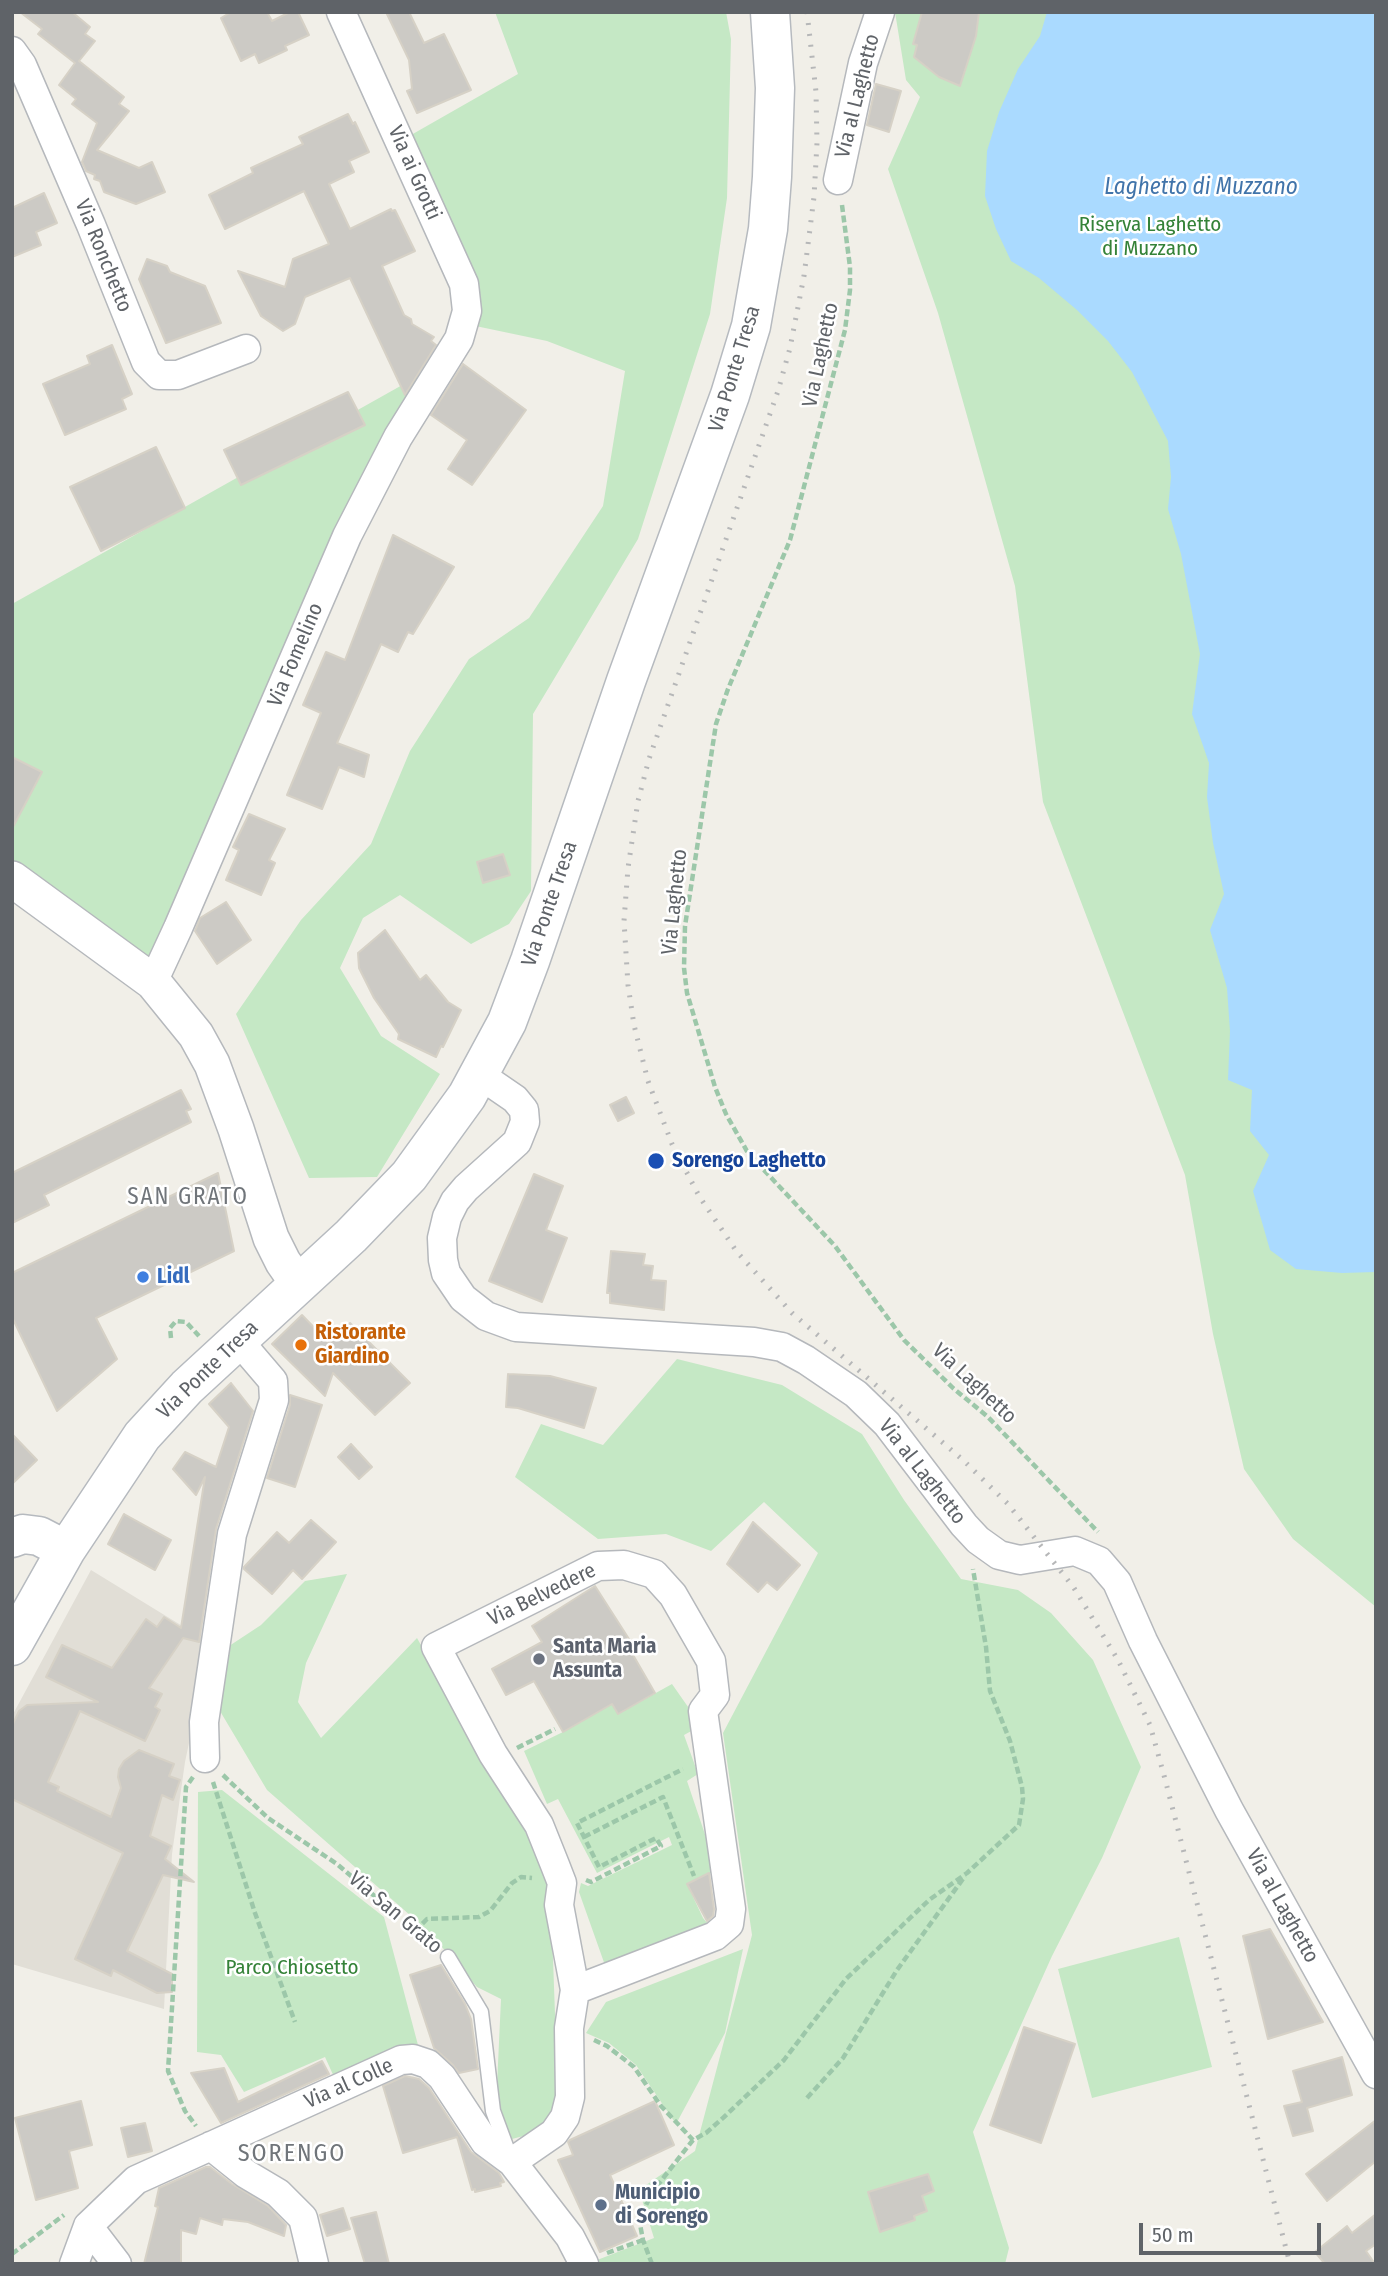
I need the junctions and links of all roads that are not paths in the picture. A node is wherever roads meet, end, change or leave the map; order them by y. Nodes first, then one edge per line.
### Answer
1 (341, 12) edge
2 (770, 12) edge
3 (880, 12) edge
4 (12, 51) edge
5 (838, 180) road end
6 (460, 338) joint
7 (246, 349) dead end
8 (12, 879) edge
9 (153, 982) junction
10 (480, 1075) junction
11 (299, 1285) junction
12 (229, 1349) junction
13 (12, 1538) edge
14 (66, 1550) junction
15 (12, 1646) edge
16 (205, 1758) road end
17 (448, 1957) road end
18 (575, 1990) junction
19 (1376, 2074) edge
20 (211, 2146) junction
21 (512, 2162) junction
22 (88, 2226) junction
23 (583, 2263) edge
24 (74, 2264) edge
25 (117, 2264) edge
26 (314, 2264) edge

1 - 6 street, Via ai Grotti
2 - 10 main road, Via Ponte Tresa
3 - 5 street, Via al Laghetto
4 - 7 street, Via Ronchetto
6 - 9 street, Via Fomelino
8 - 9 street
9 - 11 street
10 - 11 main road, Via Ponte Tresa
10 - 19 street, Via al Laghetto
11 - 12 main road, Via Ponte Tresa
12 - 14 main road, Via Ponte Tresa
12 - 16 street
13 - 14 main road
14 - 15 main road, Via Ponte Tresa
17 - 21 lane, Via San Grato
18 - 18 street, Via Belvedere
18 - 21 street, Via Belvedere
20 - 21 street, Via al Colle
20 - 22 street, Via al Colle
20 - 26 street
21 - 23 street, Via al Colle
22 - 24 street, Via al Colle
22 - 25 street

